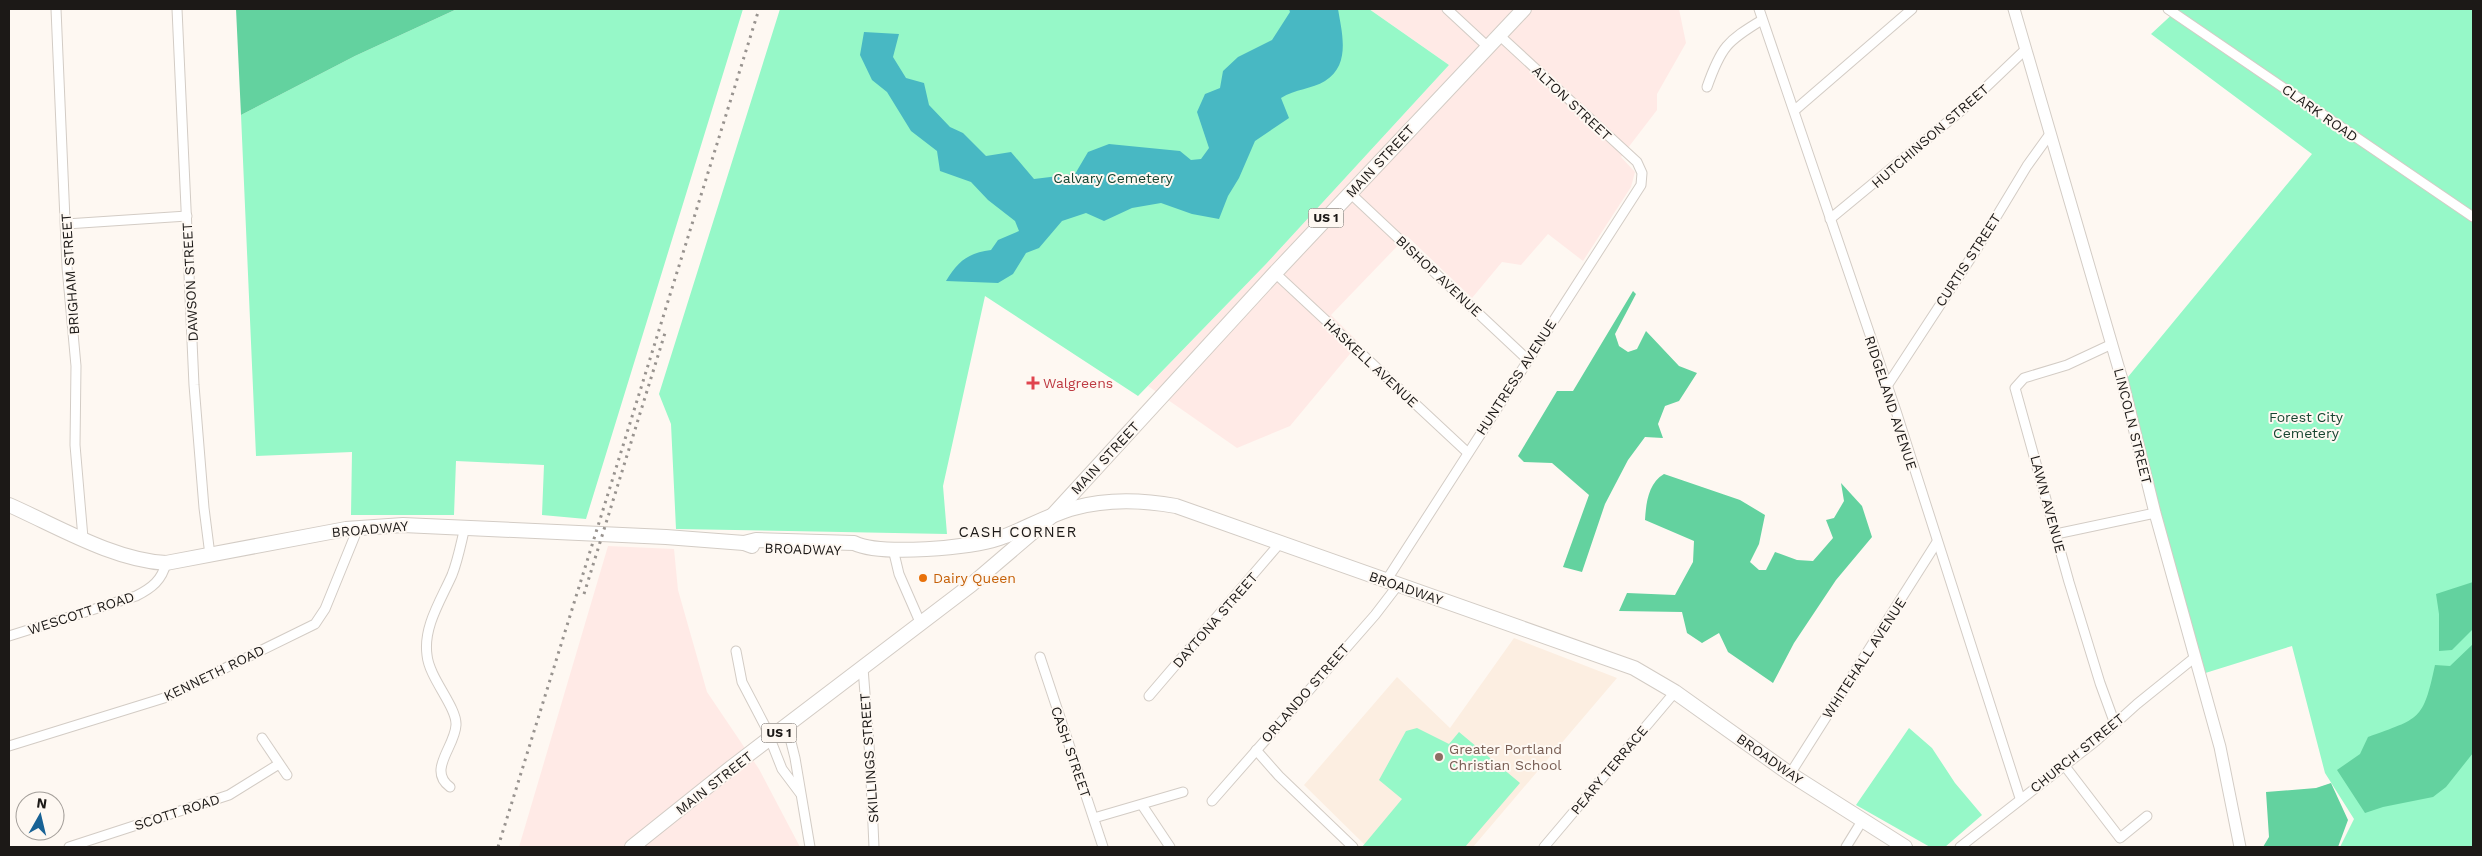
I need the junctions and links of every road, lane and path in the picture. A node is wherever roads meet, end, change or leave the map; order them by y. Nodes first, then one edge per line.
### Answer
1 (56, 9) edge
2 (177, 9) edge
3 (1448, 9) edge
4 (1518, 9) edge
5 (1524, 9) edge
6 (1759, 9) edge
7 (1912, 9) edge
8 (2014, 9) edge
9 (2168, 9) edge
10 (1762, 20) junction
11 (1503, 31) junction
12 (1488, 47) junction
13 (2026, 49) junction
14 (1707, 87) dead end
15 (1795, 110) junction
16 (2050, 134) junction
17 (1642, 173) joint
18 (1350, 193) junction
19 (187, 216) junction
20 (2473, 217) edge
21 (1830, 219) junction
22 (66, 224) junction
23 (1275, 273) junction
24 (2112, 344) junction
25 (1528, 360) junction
26 (1887, 386) junction
27 (1468, 453) junction
28 (9, 505) edge
29 (2155, 513) junction
30 (1053, 515) junction
31 (465, 527) junction
32 (358, 528) junction
33 (2056, 534) junction
34 (83, 538) junction
35 (1937, 542) junction
36 (1280, 543) junction
37 (893, 549) junction
38 (210, 555) junction
39 (166, 562) junction
40 (1392, 583) junction
41 (920, 622) junction
42 (9, 636) edge
43 (736, 651) dead end
44 (1040, 657) dead end
45 (2194, 658) junction
46 (862, 668) junction
47 (1675, 692) junction
48 (1149, 696) dead end
49 (2115, 724) junction
50 (787, 726) junction
51 (262, 738) dead end
52 (770, 739) junction
53 (9, 746) edge
54 (1256, 750) junction
55 (279, 764) junction
56 (2064, 765) junction
57 (1790, 774) junction
58 (287, 775) dead end
59 (450, 787) dead end
60 (1183, 792) dead end
61 (800, 793) junction
62 (2020, 798) junction
63 (1212, 801) dead end
64 (1142, 805) junction
65 (2147, 816) dead end
66 (1094, 818) junction
67 (1862, 821) junction
68 (69, 847) edge
69 (632, 847) edge
70 (810, 847) edge
71 (874, 847) edge
72 (1103, 847) edge
73 (1170, 847) edge
74 (1352, 847) edge
75 (1544, 847) edge
76 (1846, 847) edge
77 (1905, 847) edge
78 (1960, 847) edge
79 (2240, 847) edge

1 - 22 street, BRIGHAM STREET
2 - 19 street, DAWSON STREET
3 - 12 street
4 - 11 main road, US 1
5 - 11 main road, MAIN STREET / US 1
6 - 10 street, RIDGELAND AVENUE
7 - 15 street
8 - 13 main road, LINCOLN STREET
9 - 20 street, CLARK ROAD
10 - 14 street
10 - 15 street, RIDGELAND AVENUE
11 - 12 main road, MAIN STREET / US 1
11 - 17 street, ALTON STREET
12 - 18 main road, MAIN STREET / US 1
13 - 16 main road, LINCOLN STREET
13 - 21 street, HUTCHINSON STREET
15 - 21 street, RIDGELAND AVENUE
16 - 24 main road, LINCOLN STREET
16 - 26 street, CURTIS STREET
17 - 25 street, HUNTRESS AVENUE
18 - 23 main road, MAIN STREET / US 1
18 - 25 street, BISHOP AVENUE
19 - 22 street
19 - 38 street, DAWSON STREET
21 - 26 street, RIDGELAND AVENUE
22 - 34 street, BRIGHAM STREET
23 - 27 street, HASKELL AVENUE
23 - 30 main road, MAIN STREET / US 1
24 - 29 main road, LINCOLN STREET
24 - 33 street, LAWN AVENUE
25 - 27 street, HUNTRESS AVENUE
26 - 35 street, RIDGELAND AVENUE
27 - 40 street, HUNTRESS AVENUE
28 - 34 main road, BROADWAY
29 - 33 street
29 - 45 main road, LINCOLN STREET
30 - 36 main road, BROADWAY
30 - 37 main road, BROADWAY
30 - 41 main road, MAIN STREET / US 1
31 - 32 main road, BROADWAY
31 - 37 main road, BROADWAY
31 - 59 street
32 - 38 main road, BROADWAY
32 - 53 street, KENNETH ROAD
33 - 49 street, LAWN AVENUE
34 - 39 main road, BROADWAY
35 - 57 street, WHITEHALL AVENUE
35 - 62 street, RIDGELAND AVENUE
36 - 40 main road, BROADWAY
36 - 48 street, DAYTONA STREET
37 - 41 street
38 - 39 main road, BROADWAY
39 - 42 street, WESCOTT ROAD
40 - 47 main road, BROADWAY
40 - 54 street, ORLANDO STREET
41 - 46 main road, MAIN STREET / US 1
43 - 52 street
44 - 66 street, CASH STREET
45 - 49 street, CHURCH STREET
45 - 79 main road, LINCOLN STREET
46 - 50 main road, MAIN STREET / US 1
46 - 71 street, SKILLINGS STREET
47 - 57 main road, BROADWAY
47 - 75 street, PEARY TERRACE
49 - 56 street, CHURCH STREET
50 - 52 main road, MAIN STREET / US 1
50 - 61 street
51 - 55 street
52 - 61 street
52 - 69 main road, MAIN STREET / US 1
54 - 63 street, ORLANDO STREET
54 - 74 street
55 - 58 street
55 - 68 street, SCOTT ROAD
56 - 62 street, CHURCH STREET
56 - 65 street
57 - 67 main road, BROADWAY
60 - 64 street
61 - 70 street
62 - 78 street, CHURCH STREET
64 - 66 street
64 - 73 street
66 - 72 street, CASH STREET
67 - 76 street
67 - 77 main road, BROADWAY

